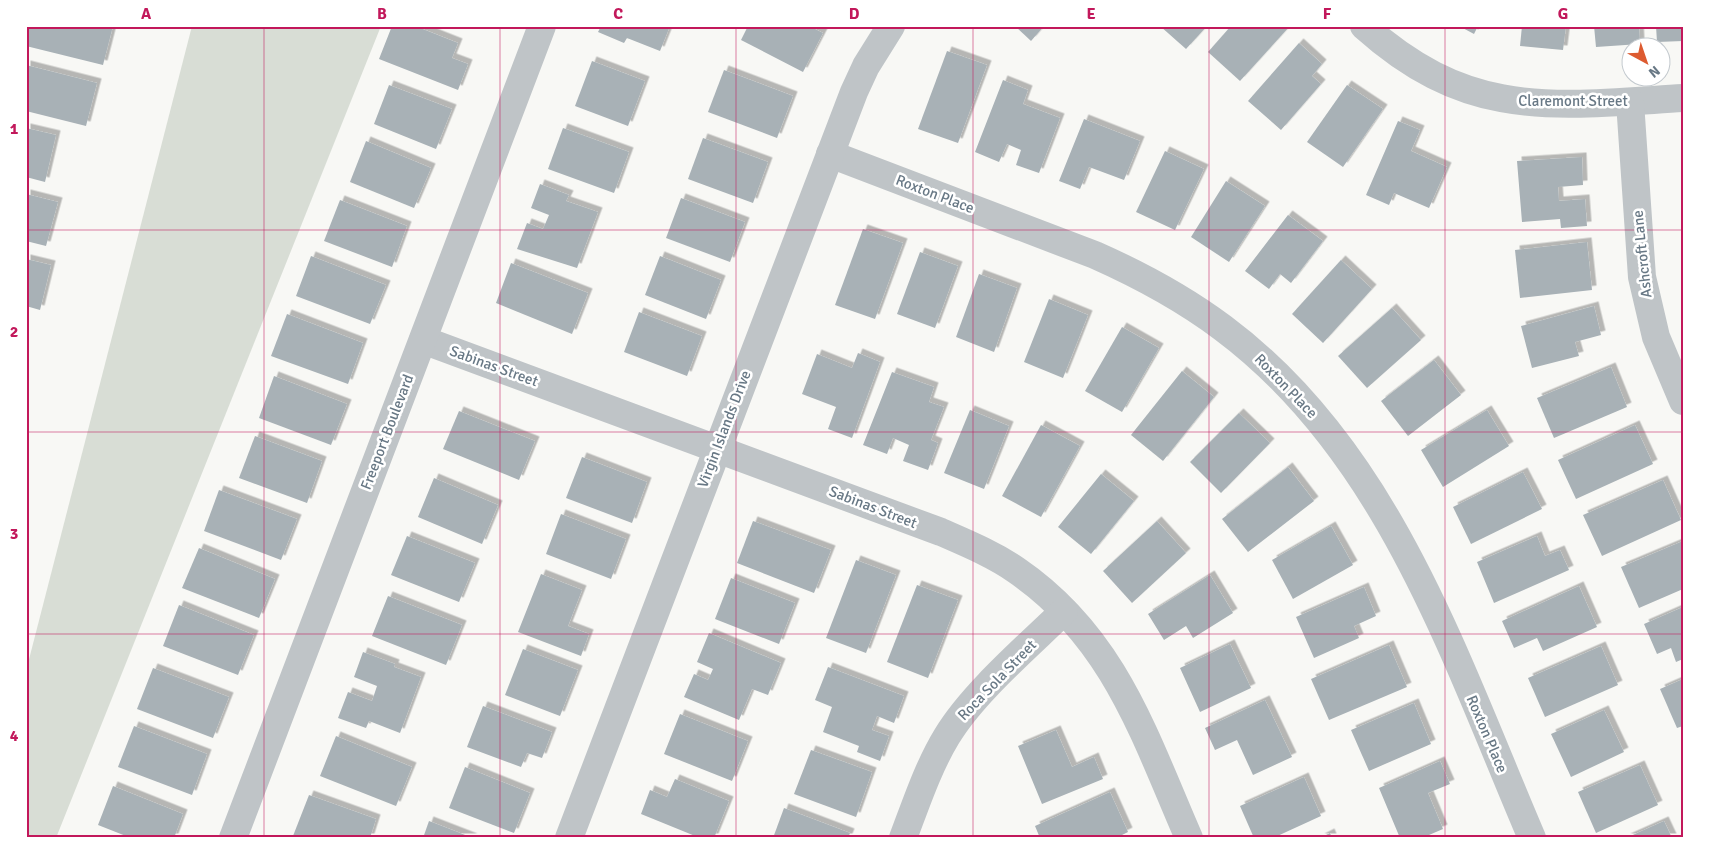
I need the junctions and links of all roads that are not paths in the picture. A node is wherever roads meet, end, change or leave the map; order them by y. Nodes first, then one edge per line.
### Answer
1 (542, 26) edge
2 (891, 26) edge
3 (1364, 26) edge
4 (1683, 98) edge
5 (1630, 102) junction
6 (830, 154) junction
7 (423, 340) junction
8 (1683, 401) edge
9 (716, 448) junction
10 (1064, 611) junction
11 (233, 838) edge
12 (569, 838) edge
13 (903, 838) edge
14 (1189, 838) edge
15 (1532, 838) edge

1 - 7 street, Freeport Boulevard
2 - 6 street, Virgin Islands Drive
3 - 5 street, Claremont Street
4 - 5 street, Claremont Street
5 - 8 street, Ashcroft Lane
6 - 9 street, Virgin Islands Drive
6 - 15 street, Roxton Place
7 - 9 street, Sabinas Street
7 - 11 street, Freeport Boulevard
9 - 10 street, Sabinas Street
9 - 12 street, Virgin Islands Drive
10 - 13 street, Roca Sola Street
10 - 14 street, Sabinas Street

